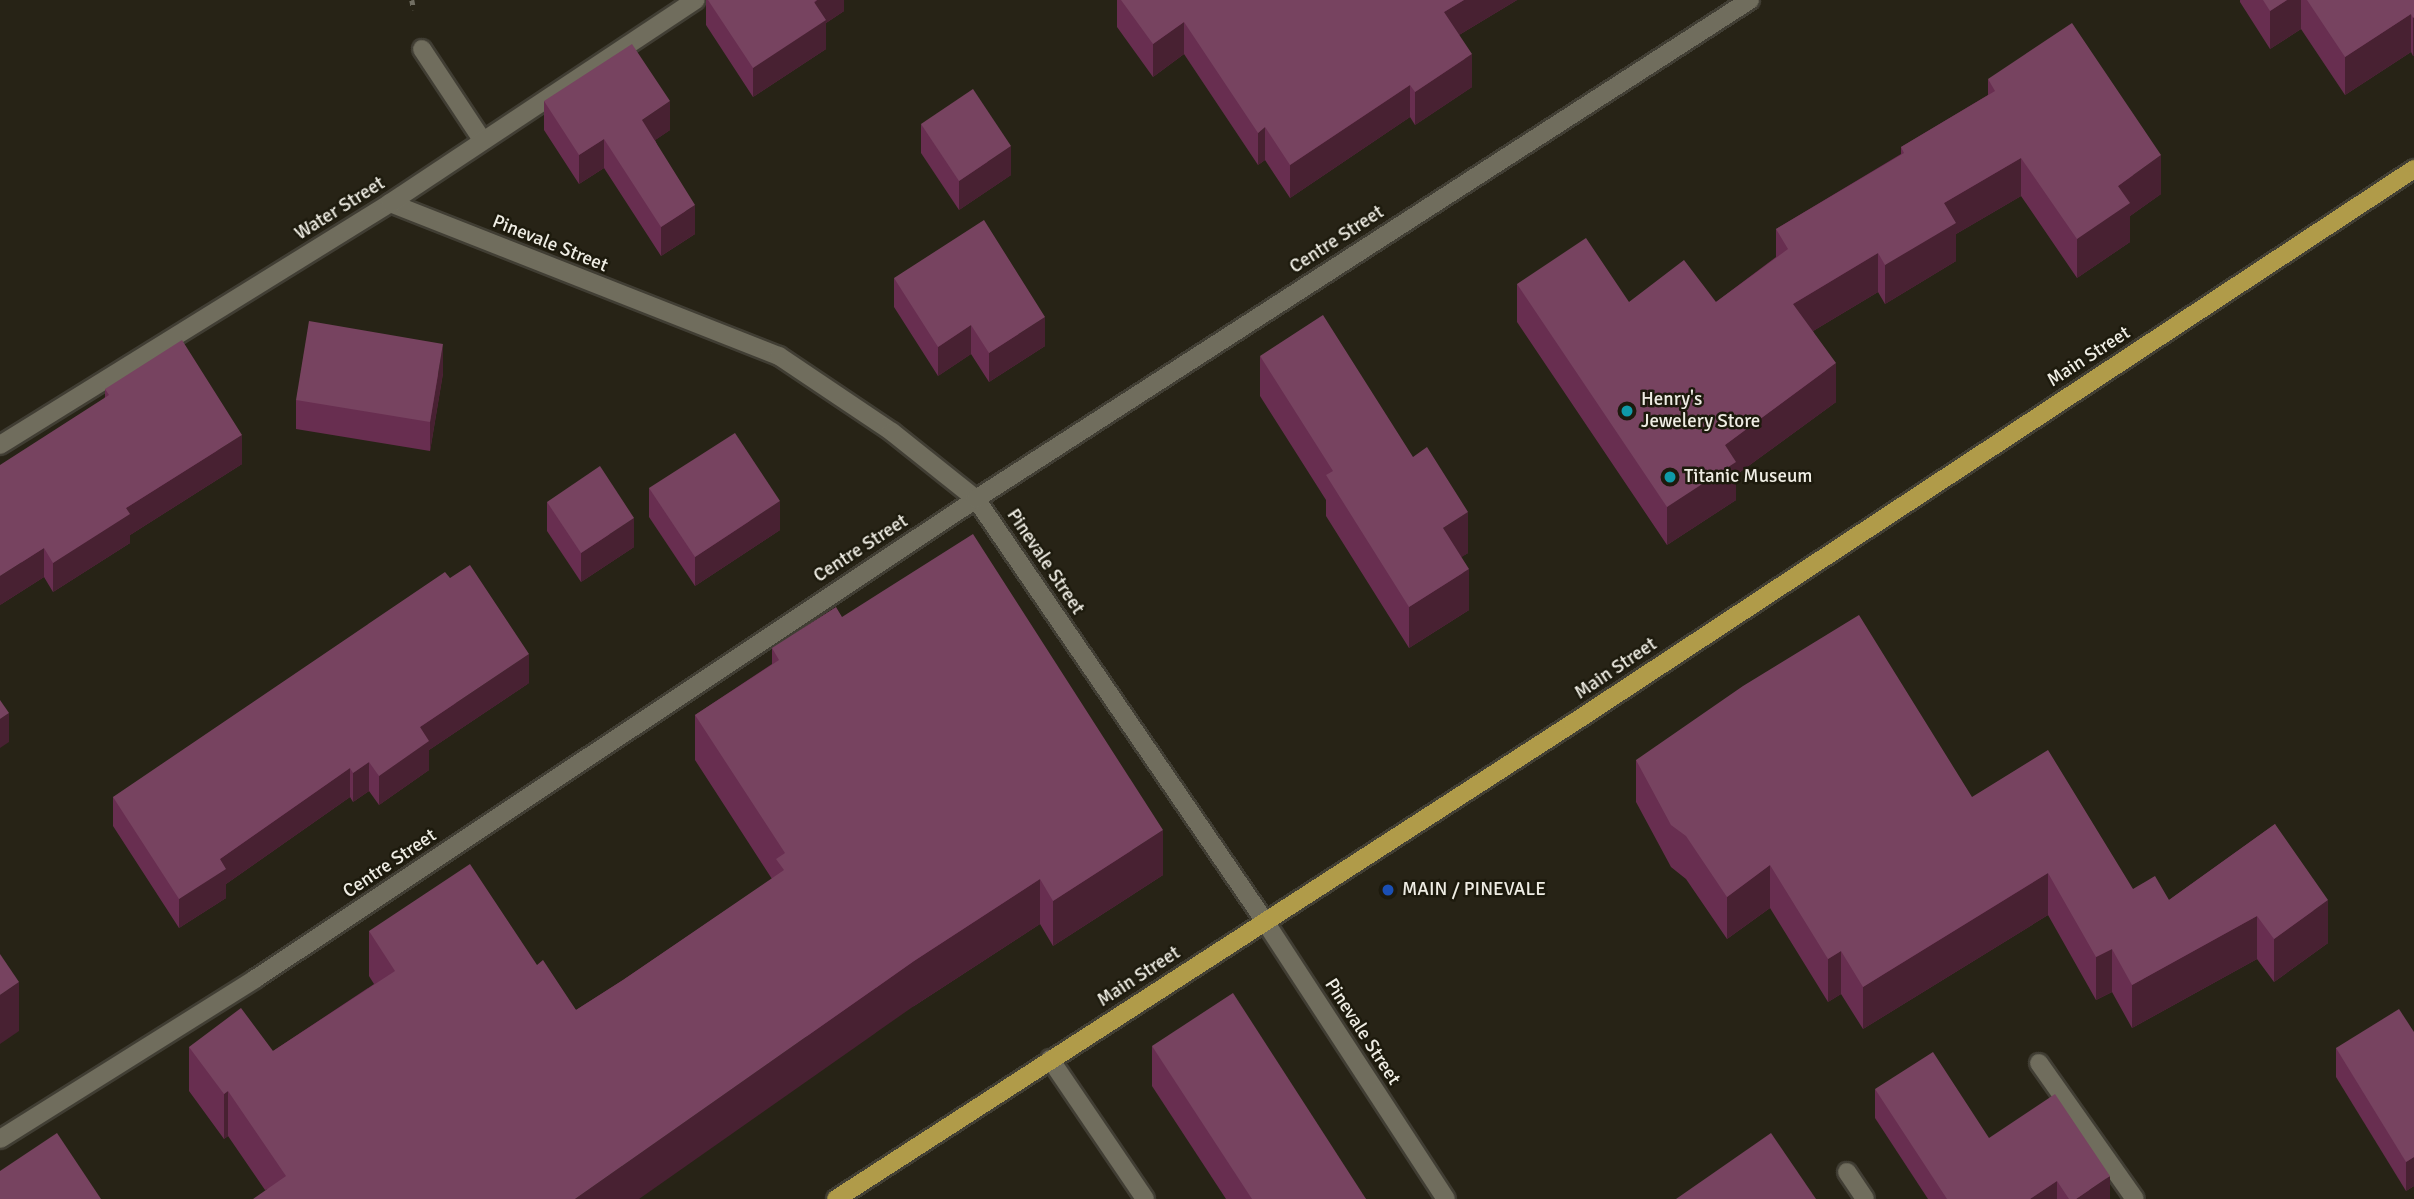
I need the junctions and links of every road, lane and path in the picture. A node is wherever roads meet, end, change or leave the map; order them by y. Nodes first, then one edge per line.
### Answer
1 (696, 0) edge
2 (1750, 0) edge
3 (422, 49) dead end
4 (483, 141) junction
5 (2414, 169) edge
6 (390, 203) junction
7 (0, 445) edge
8 (976, 499) junction
9 (1264, 920) junction
10 (1050, 1059) junction
11 (2039, 1063) dead end
12 (0, 1139) edge
13 (1847, 1172) dead end
14 (836, 1199) edge
15 (1145, 1199) edge
16 (1446, 1199) edge
17 (1865, 1199) edge
18 (2135, 1199) edge

1 - 4 street, Water Street
2 - 8 street, Centre Street
3 - 4 street
4 - 6 street, Water Street
5 - 9 main road, Main Street
6 - 7 street, Water Street
6 - 8 street, Pinevale Street
8 - 9 street, Pinevale Street
8 - 12 street, Centre Street
9 - 10 main road, Main Street
9 - 16 street, Pinevale Street
10 - 14 main road, Main Street
10 - 15 street
11 - 18 street
13 - 17 street

